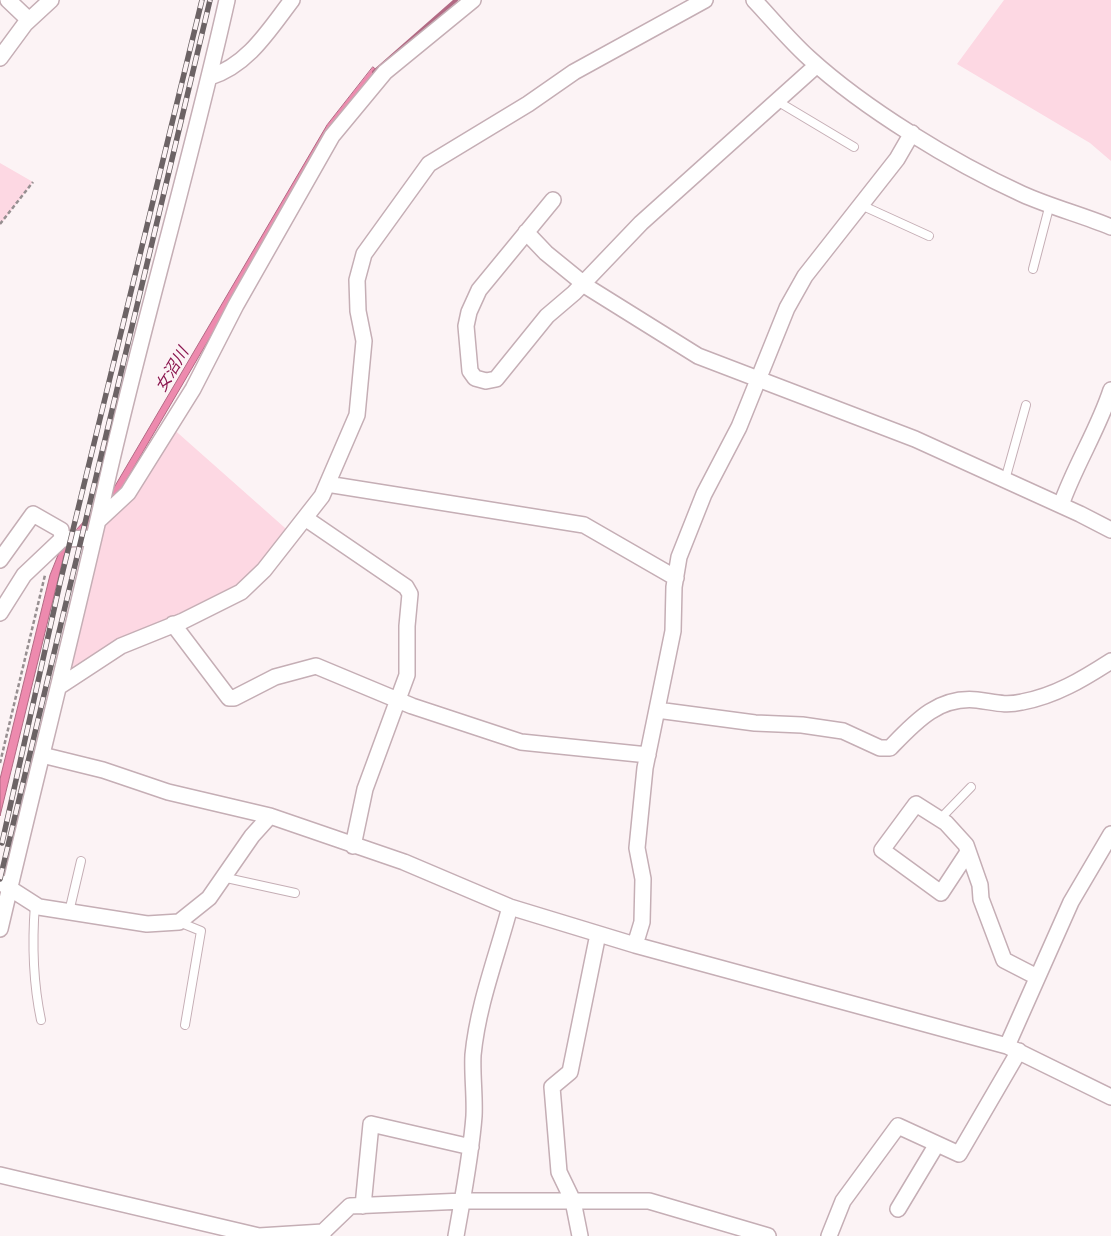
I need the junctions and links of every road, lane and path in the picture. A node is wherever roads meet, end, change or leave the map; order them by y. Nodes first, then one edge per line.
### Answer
1 (8, 0) edge
2 (51, 0) edge
3 (227, 0) edge
4 (292, 0) edge
5 (473, 0) edge
6 (705, 0) edge
7 (754, 0) edge
8 (29, 20) junction
9 (0, 58) edge
10 (817, 65) junction
11 (210, 77) junction
12 (777, 101) junction
13 (912, 133) junction
14 (854, 147) dead end
15 (33, 182) dead end
16 (553, 200) dead end
17 (1050, 204) junction
18 (861, 205) junction
19 (0, 224) edge
20 (1111, 227) edge
21 (526, 232) junction
22 (928, 236) dead end
23 (1033, 270) dead end
24 (584, 283) junction
25 (759, 380) junction
26 (1111, 390) edge
27 (1026, 405) dead end
28 (1005, 480) junction
29 (327, 484) junction
30 (1061, 505) junction
31 (305, 518) junction
32 (99, 520) junction
33 (1111, 530) edge
34 (94, 538) junction
35 (63, 539) junction
36 (45, 555) junction
37 (0, 560) edge
38 (676, 578) junction
39 (0, 613) edge
40 (173, 624) junction
41 (1111, 661) edge
42 (60, 686) junction
43 (398, 700) junction
44 (657, 710) junction
45 (42, 755) junction
46 (648, 755) junction
47 (0, 763) edge
48 (971, 787) dead end
49 (270, 816) junction
50 (940, 819) junction
51 (1111, 834) edge
52 (353, 846) junction
53 (1107, 849) edge
54 (968, 852) junction
55 (81, 861) dead end
56 (222, 877) junction
57 (5, 885) edge
58 (295, 893) dead end
59 (35, 904) junction
60 (510, 907) junction
61 (69, 912) junction
62 (179, 922) junction
63 (0, 929) edge
64 (598, 934) junction
65 (635, 945) junction
66 (1037, 977) junction
67 (41, 1020) dead end
68 (185, 1025) dead end
69 (1013, 1048) junction
70 (1111, 1097) edge
71 (937, 1144) junction
72 (471, 1147) junction
73 (0, 1175) edge
74 (464, 1201) junction
75 (572, 1201) junction
76 (363, 1206) junction
77 (898, 1209) dead end
78 (323, 1234) edge
79 (456, 1236) edge
80 (580, 1236) edge
81 (768, 1236) edge
82 (829, 1236) edge

1 - 8 street
2 - 8 street
3 - 11 street
4 - 11 street
5 - 32 street
6 - 29 street
7 - 10 street
8 - 9 street
10 - 12 street
10 - 13 street
11 - 32 street
12 - 14 lane
12 - 24 street
13 - 17 street
13 - 18 street
15 - 19 path
16 - 21 street
17 - 20 street
17 - 23 lane
18 - 22 lane
18 - 25 street
21 - 24 street
21 - 24 street
24 - 25 street
25 - 28 street
25 - 38 street
26 - 30 street
27 - 28 lane
28 - 30 street
29 - 31 street
29 - 38 street
30 - 33 street
31 - 40 street
31 - 43 street
32 - 34 street
34 - 35 street
34 - 42 street
35 - 36 street
35 - 37 street
36 - 39 street
36 - 47 path
38 - 44 street
40 - 42 street
40 - 43 street
41 - 44 street
42 - 45 street
43 - 46 street
43 - 52 street
44 - 46 street
45 - 49 street
45 - 57 street
46 - 65 street
48 - 50 lane
49 - 52 street
49 - 56 street
50 - 54 street
50 - 54 street
51 - 53 street
52 - 60 street
53 - 66 street
54 - 66 street
55 - 61 lane
56 - 58 lane
56 - 62 street
57 - 59 street
57 - 63 street
59 - 61 street
59 - 67 lane
60 - 64 street
60 - 72 street
61 - 62 street
62 - 68 lane
64 - 65 street
64 - 75 street
65 - 69 street
66 - 69 street
69 - 70 street
69 - 71 street
71 - 77 street
71 - 82 street
72 - 74 street
72 - 76 street
73 - 78 street
74 - 75 street
74 - 76 street
74 - 79 street
75 - 80 street
75 - 81 street
76 - 78 street

